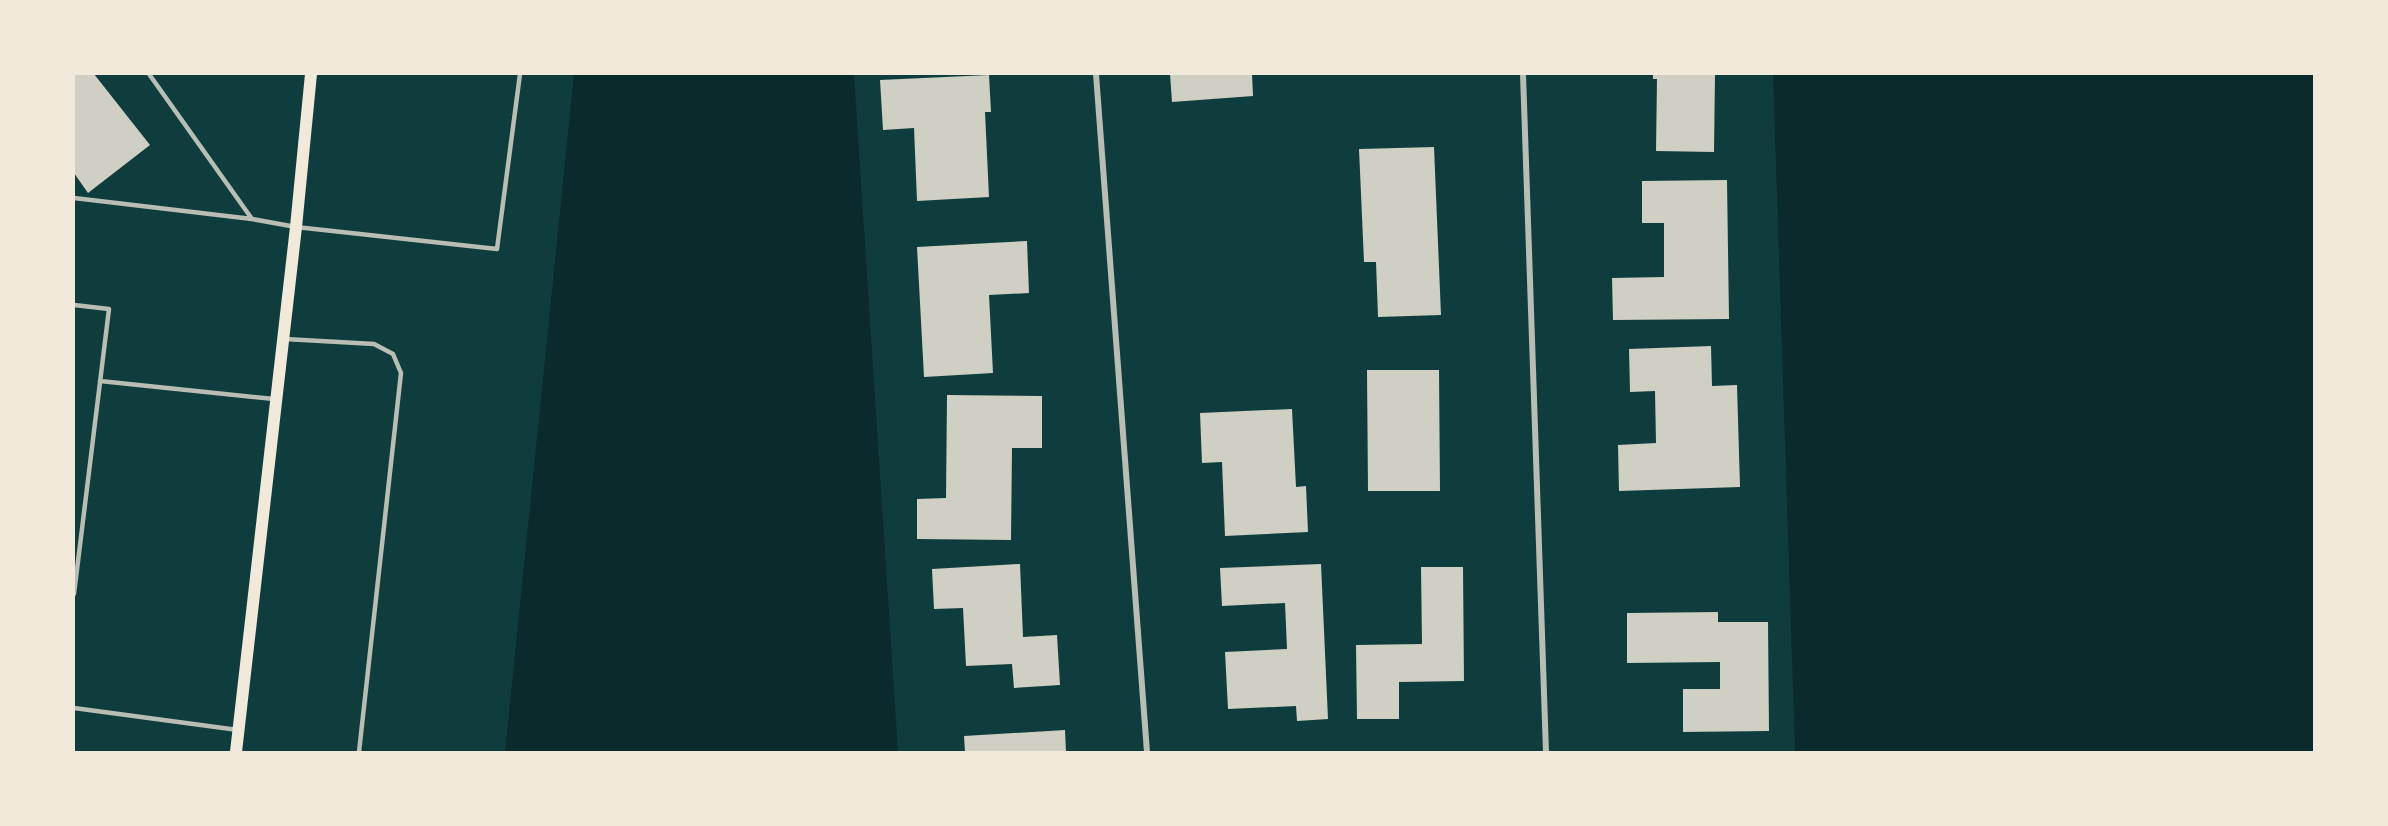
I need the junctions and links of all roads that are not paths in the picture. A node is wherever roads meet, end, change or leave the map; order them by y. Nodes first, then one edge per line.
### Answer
1 (149, 74) edge
2 (311, 74) edge
3 (520, 74) edge
4 (1096, 74) edge
5 (1523, 74) edge
6 (74, 198) edge
7 (252, 219) junction
8 (296, 227) junction
9 (74, 305) edge
10 (283, 339) junction
11 (100, 381) junction
12 (276, 399) junction
13 (74, 594) edge
14 (74, 708) edge
15 (238, 730) junction
16 (236, 753) edge
17 (359, 753) edge
18 (1147, 753) edge
19 (1546, 753) edge

1 - 7 lane
2 - 8 main road
3 - 8 lane
4 - 18 street
5 - 19 street
6 - 7 lane
7 - 8 lane
8 - 10 main road
9 - 11 lane
10 - 12 main road
10 - 17 lane
11 - 12 lane
11 - 13 lane
12 - 15 main road
14 - 15 lane
15 - 16 main road

